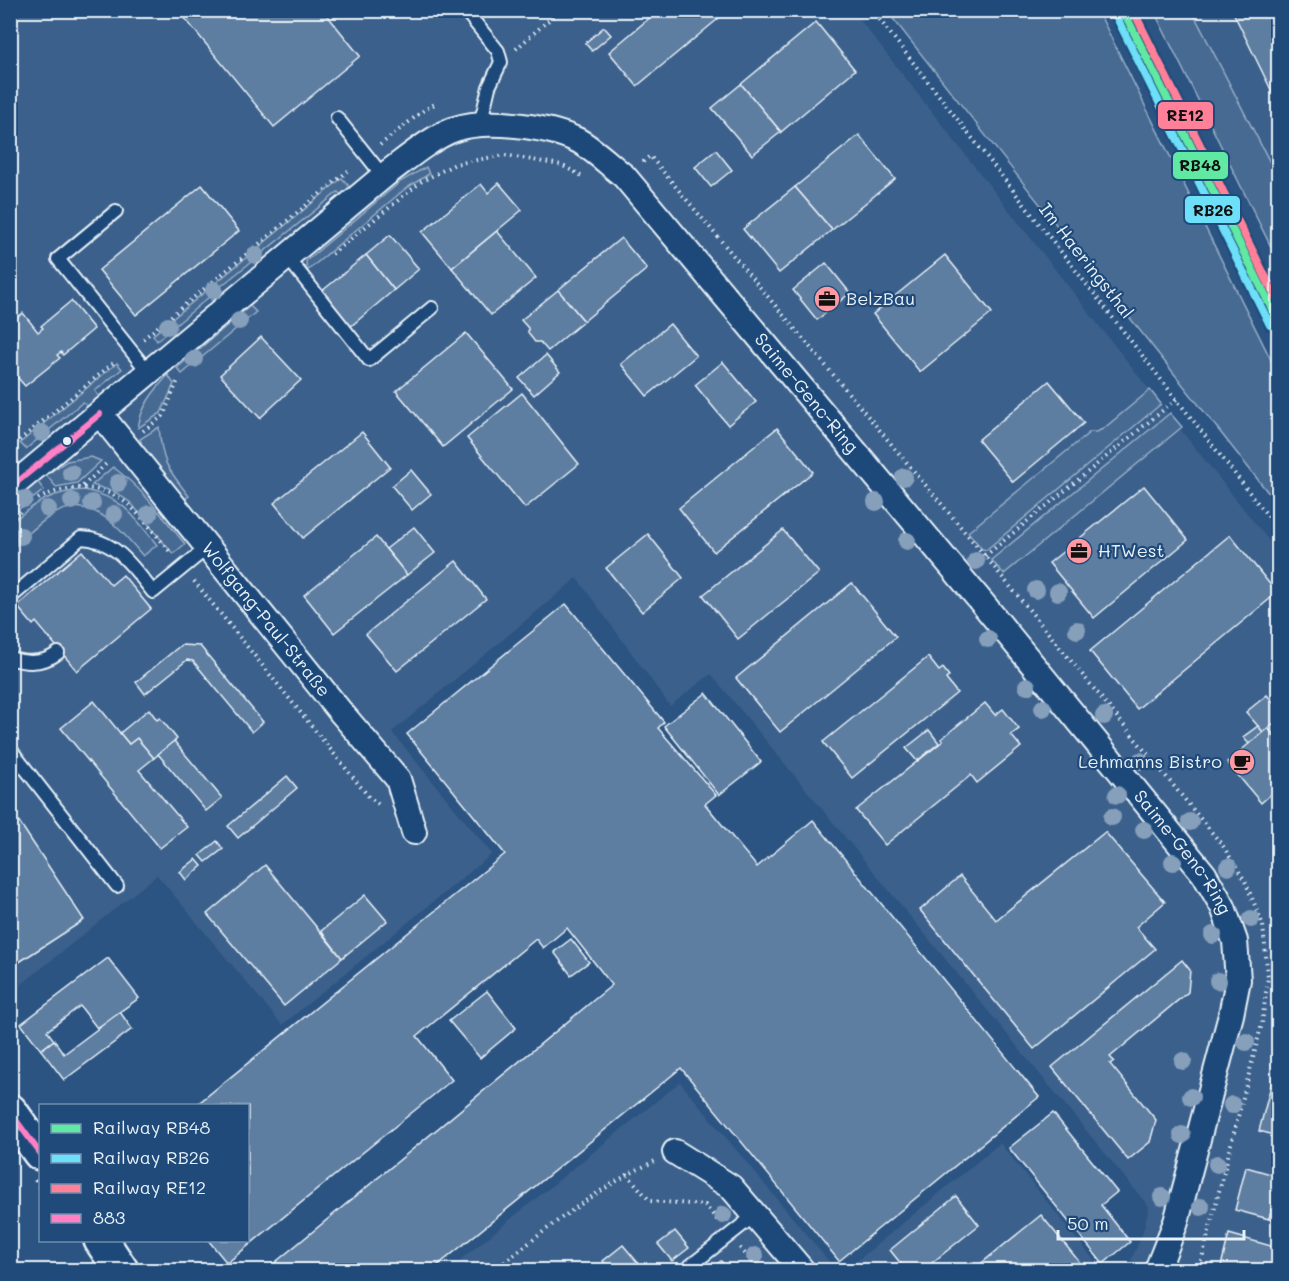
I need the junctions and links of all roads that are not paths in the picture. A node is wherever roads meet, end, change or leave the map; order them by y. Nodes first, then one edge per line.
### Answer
1 (465, 10) edge
2 (337, 118) dead end
3 (480, 125) junction
4 (383, 176) junction
5 (116, 212) dead end
6 (287, 257) junction
7 (432, 308) dead end
8 (156, 367) junction
9 (100, 414) junction
10 (10, 488) edge
11 (207, 548) junction
12 (10, 598) edge
13 (58, 653) dead end
14 (10, 658) edge
15 (10, 749) edge
16 (414, 832) road end
17 (117, 886) dead end
18 (10, 1111) edge
19 (39, 1152) edge
20 (675, 1152) road end
21 (755, 1215) junction
22 (102, 1242) edge
23 (121, 1270) edge
24 (686, 1270) edge
25 (802, 1270) edge
26 (1157, 1270) edge

1 - 3 lane
2 - 4 lane
3 - 4 street, Saime-Genc-Ring
3 - 26 street, Saime-Genc-Ring
4 - 6 street, Saime-Genc-Ring
5 - 8 lane
6 - 7 lane
6 - 8 street, Saime-Genc-Ring
8 - 9 street, Saime-Genc-Ring
9 - 10 street, Saime-Genc-Ring
9 - 11 street, Wolfgang-Paul-Straße
11 - 12 lane
11 - 16 street, Wolfgang-Paul-Straße
13 - 14 lane
15 - 17 lane
18 - 19 main road
20 - 21 street
21 - 24 lane
21 - 25 street
22 - 23 main road

